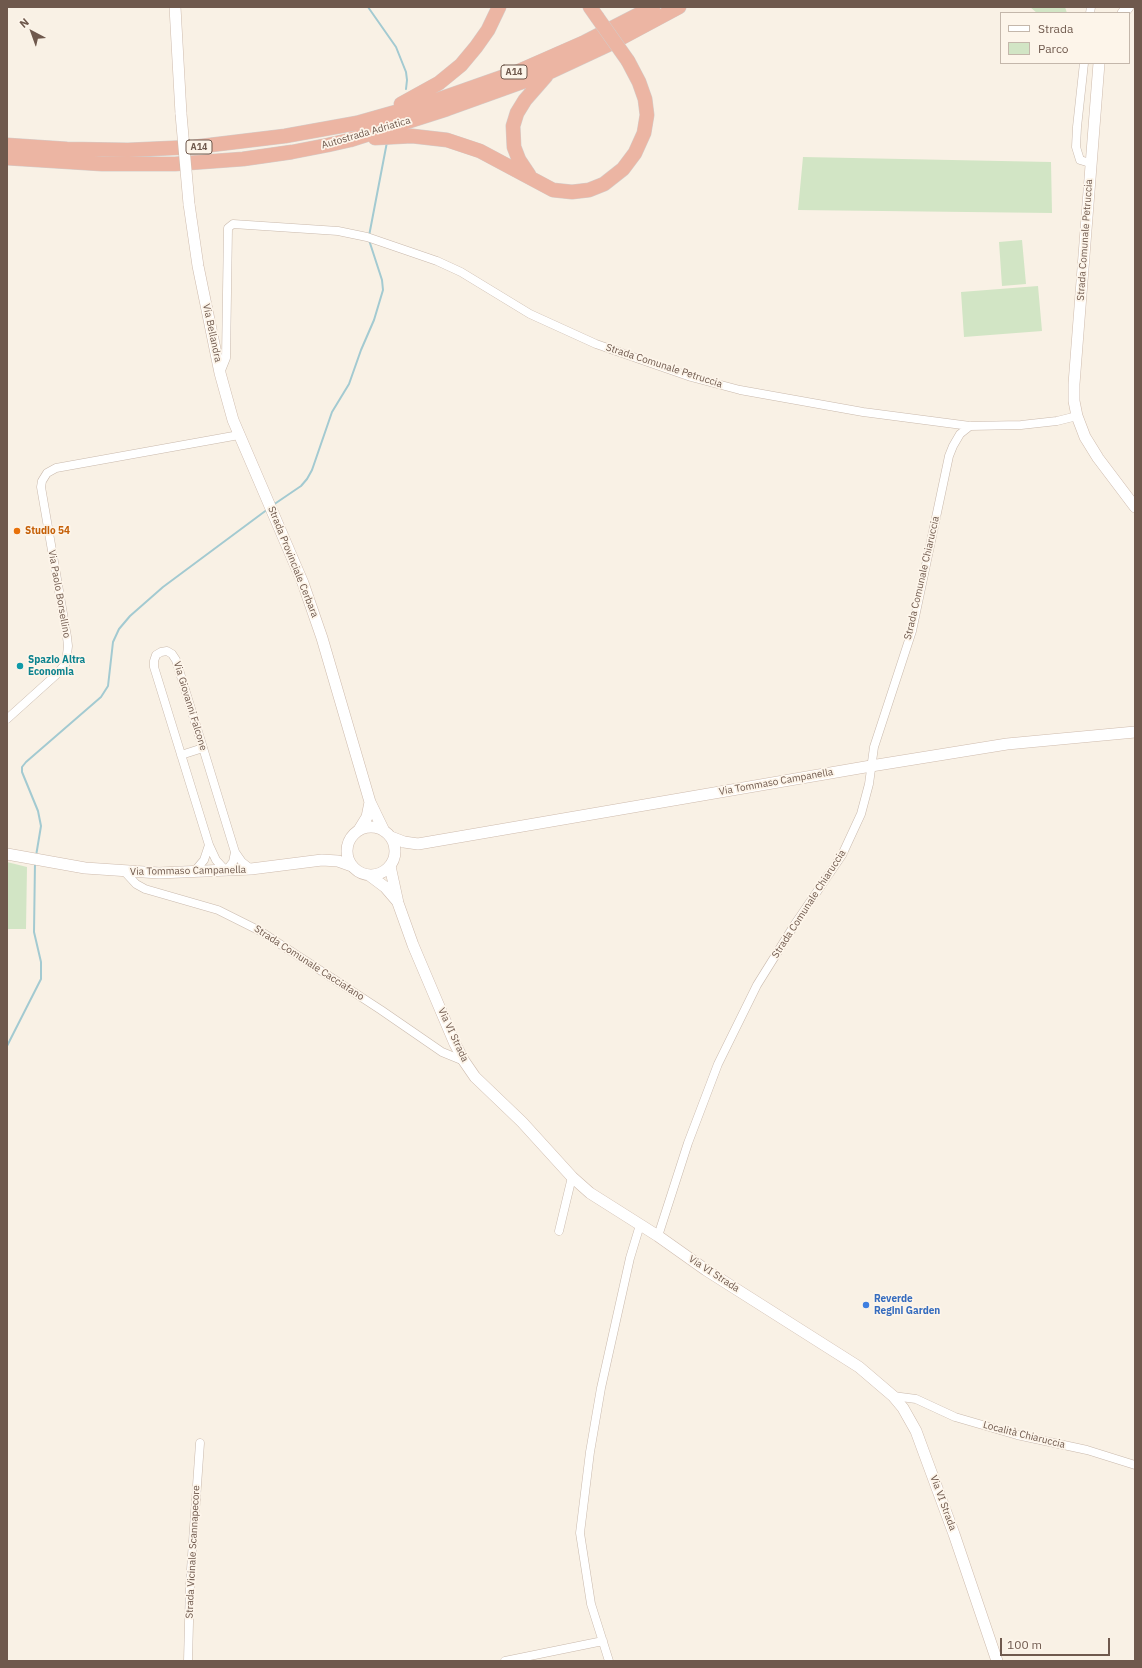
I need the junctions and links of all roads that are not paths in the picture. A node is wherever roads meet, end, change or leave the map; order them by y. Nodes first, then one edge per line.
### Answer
1 (175, 7) edge
2 (500, 7) edge
3 (653, 7) edge
4 (679, 7) edge
5 (593, 12) edge
6 (1084, 64) edge
7 (1099, 64) edge
8 (550, 72) junction
9 (368, 121) junction
10 (350, 140) junction
11 (7, 145) edge
12 (7, 158) edge
13 (1090, 163) junction
14 (531, 177) junction
15 (370, 238) joint
16 (220, 373) junction
17 (1077, 416) junction
18 (970, 426) junction
19 (239, 435) junction
20 (1135, 507) edge
21 (7, 719) edge
22 (1135, 732) edge
23 (203, 748) junction
24 (181, 755) junction
25 (871, 766) junction
26 (370, 802) junction
27 (359, 830) junction
28 (387, 834) junction
29 (349, 842) junction
30 (418, 844) junction
31 (209, 845) junction
32 (235, 852) junction
33 (9, 854) edge
34 (322, 860) junction
35 (392, 862) junction
36 (352, 866) junction
37 (251, 869) junction
38 (226, 871) junction
39 (125, 872) junction
40 (194, 872) junction
41 (369, 875) junction
42 (398, 903) junction
43 (464, 1061) junction
44 (572, 1177) junction
45 (640, 1224) junction
46 (559, 1231) dead end
47 (658, 1236) junction
48 (893, 1396) junction
49 (916, 1399) junction
50 (903, 1408) junction
51 (200, 1443) dead end
52 (1135, 1464) edge
53 (603, 1640) junction
54 (188, 1661) edge
55 (505, 1661) edge
56 (609, 1661) edge
57 (997, 1661) edge

1 - 16 main road, Via Bellandra, bridge
2 - 9 highway, A14
3 - 9 highway, Autostrada Adriatica / A14
4 - 8 highway, Autostrada Adriatica / A14
5 - 14 highway, A14, bridge
6 - 13 street
7 - 13 main road, Strada Comunale Petruccia
8 - 10 highway, Autostrada Adriatica / A14
8 - 14 highway, A14
9 - 11 highway, Autostrada Adriatica / A14
10 - 12 highway, Autostrada Adriatica / A14
10 - 14 highway, A14
13 - 17 main road, Strada Comunale Petruccia
15 - 16 street, Via Bellandra
15 - 18 street, Strada Comunale Petruccia
16 - 19 main road, Strada Provinciale Cerbara
17 - 18 street, Strada Comunale Petruccia
17 - 20 main road, Strada Comunale Petruccia
18 - 25 street, Strada Comunale Chiaruccia
19 - 21 street, Via Paolo Borsellino
19 - 26 main road, Strada Provinciale Cerbara
22 - 25 main road, Via Tommaso Campanella
23 - 24 street
23 - 24 street, Via Giovanni Falcone
23 - 32 street, Via Giovanni Falcone
24 - 31 street, Via Giovanni Falcone
25 - 30 main road, Via Tommaso Campanella
25 - 47 street, Strada Comunale Chiaruccia
26 - 27 main road
26 - 28 main road, Strada Provinciale Cerbara
27 - 28 main road
27 - 29 main road
28 - 30 main road, Via Tommaso Campanella
28 - 35 main road, Strada Provinciale Cerbara
29 - 34 main road, Via Tommaso Campanella
29 - 36 main road
30 - 35 main road, Via Tommaso Campanella
31 - 38 street, Via Giovanni Falcone
31 - 40 street
32 - 37 street, Via Giovanni Falcone
32 - 38 street
33 - 39 main road, Via Tommaso Campanella
34 - 36 main road, Via Tommaso Campanella
34 - 37 main road, Via Tommaso Campanella
35 - 41 main road
35 - 42 main road, Via VI Strada
36 - 41 main road
37 - 38 main road, Via Tommaso Campanella
38 - 40 main road, Via Tommaso Campanella
39 - 40 main road, Via Tommaso Campanella
39 - 43 street, Strada Comunale Cacciafano
41 - 42 main road, Via VI Strada
42 - 43 main road, Via VI Strada
43 - 44 main road, Via VI Strada
44 - 45 main road, Via VI Strada
44 - 46 street
45 - 47 main road, Via VI Strada
45 - 53 street
47 - 48 main road, Via VI Strada
48 - 49 street, Località Chiaruccia
48 - 50 main road, Via VI Strada
49 - 50 street
49 - 52 street, Località Chiaruccia
50 - 57 main road, Via VI Strada
51 - 54 street, Strada Vicinale Scannapecore
53 - 55 street
53 - 56 street

